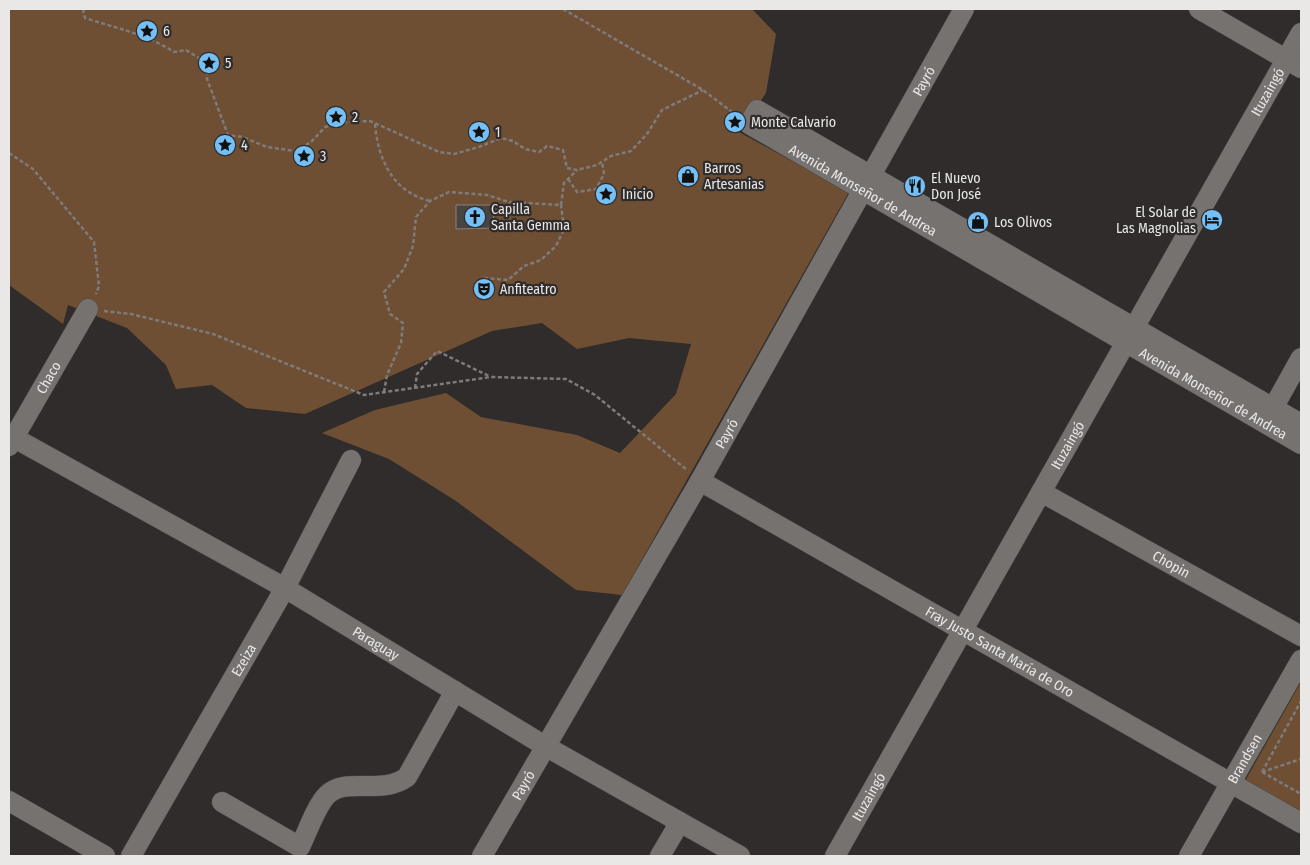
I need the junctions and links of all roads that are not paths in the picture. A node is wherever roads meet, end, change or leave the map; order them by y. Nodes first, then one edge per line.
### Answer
1 (964, 9) edge
2 (1199, 9) edge
3 (1301, 33) edge
4 (1294, 64) edge
5 (749, 124) road end
6 (866, 183) junction
7 (88, 309) road end
8 (1129, 335) junction
9 (1301, 358) edge
10 (1273, 408) junction
11 (1301, 424) edge
12 (10, 440) edge
13 (1301, 444) edge
14 (351, 460) dead end
15 (700, 481) junction
16 (1041, 492) junction
17 (285, 588) junction
18 (962, 632) junction
19 (1301, 636) edge
20 (1301, 660) edge
21 (455, 691) junction
22 (545, 746) junction
23 (1231, 784) junction
24 (9, 801) edge
25 (222, 802) dead end
26 (680, 822) junction
27 (1301, 823) edge
28 (105, 856) edge
29 (131, 856) edge
30 (482, 856) edge
31 (660, 856) edge
32 (740, 856) edge
33 (835, 856) edge
34 (1189, 856) edge

1 - 6 street, Payró
2 - 4 street
3 - 4 street, Ituzaingó
4 - 8 street, Ituzaingó
5 - 6 street, Avenida Monseñor de Andrea
6 - 8 street, Avenida Monseñor de Andrea
6 - 15 street, Payró
7 - 12 street, Chaco
8 - 10 street, Avenida Monseñor de Andrea
8 - 13 street, Avenida Monseñor de Andrea
8 - 16 street, Ituzaingó
9 - 10 street
10 - 11 street, Avenida Monseñor de Andrea
12 - 17 street, Paraguay
14 - 17 street, Ezeiza
15 - 18 street, Fray Justo Santa María de Oro
15 - 22 street, Payró
16 - 18 street, Ituzaingó
16 - 19 street, Chopin
17 - 21 street, Paraguay
17 - 29 street, Ezeiza
18 - 23 street, Fray Justo Santa María de Oro
18 - 33 street, Ituzaingó
20 - 23 street, Brandsen
21 - 22 street, Paraguay
21 - 25 street
22 - 26 street, Paraguay
22 - 30 street, Payró
23 - 27 street, Fray Justo Santa María de Oro
23 - 34 street, Brandsen
24 - 28 street
26 - 31 street
26 - 32 street, Paraguay

